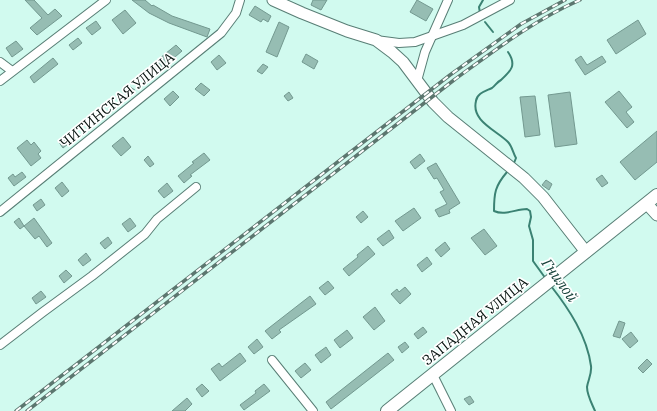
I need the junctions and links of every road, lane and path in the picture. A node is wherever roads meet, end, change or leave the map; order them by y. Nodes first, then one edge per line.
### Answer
1 (106, 0) edge
2 (240, 0) edge
3 (273, 0) edge
4 (510, 0) edge
5 (444, 2) edge
6 (431, 37) junction
7 (376, 40) junction
8 (0, 62) edge
9 (12, 71) junction
10 (0, 81) edge
11 (417, 81) junction
12 (196, 187) dead end
13 (657, 195) edge
14 (647, 204) junction
15 (0, 212) edge
16 (657, 215) edge
17 (586, 252) junction
18 (0, 345) edge
19 (272, 360) dead end
20 (433, 375) junction
21 (313, 411) edge
22 (387, 411) edge
23 (451, 411) edge

1 - 9 street
2 - 15 street, ЧИТИНСКАЯ УЛИЦА
3 - 7 main road
4 - 6 street
5 - 6 street
6 - 7 street
6 - 11 street
7 - 11 main road
8 - 9 street
9 - 10 street
11 - 17 main road
12 - 18 street
13 - 14 main road, ЗАПАДНАЯ УЛИЦА
14 - 16 main road
14 - 17 main road, ЗАПАДНАЯ УЛИЦА
17 - 20 main road, ЗАПАДНАЯ УЛИЦА
19 - 21 street
20 - 22 main road, ЗАПАДНАЯ УЛИЦА
20 - 23 street

